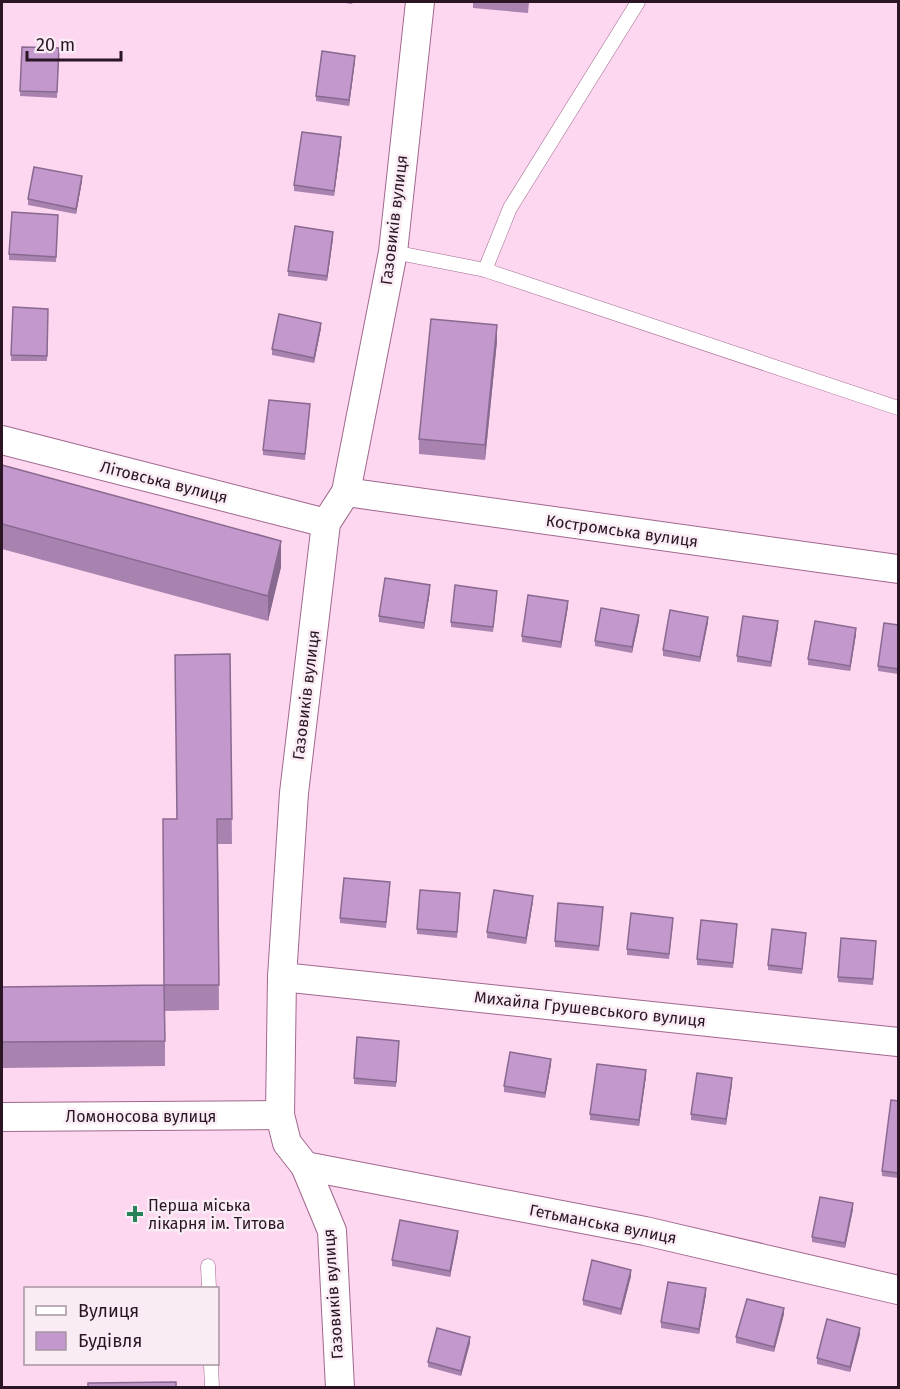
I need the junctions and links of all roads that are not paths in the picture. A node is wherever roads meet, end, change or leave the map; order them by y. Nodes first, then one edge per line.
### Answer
1 (420, 2) edge
2 (638, 2) edge
3 (393, 252) junction
4 (485, 270) junction
5 (898, 408) edge
6 (2, 440) edge
7 (346, 492) junction
8 (326, 523) junction
9 (898, 569) edge
10 (282, 977) junction
11 (898, 1042) edge
12 (280, 1115) junction
13 (2, 1117) edge
14 (305, 1166) junction
15 (208, 1266) dead end
16 (209, 1287) edge
17 (898, 1290) edge
18 (212, 1365) edge
19 (212, 1388) edge
20 (340, 1388) edge

1 - 3 street, Газовиків вулиця
2 - 4 lane
3 - 4 lane
3 - 7 street, Газовиків вулиця
4 - 5 lane
6 - 8 street, Літовська вулиця
7 - 8 street, Газовиків вулиця
7 - 9 street, Костромська вулиця
8 - 10 street, Газовиків вулиця
10 - 11 street, Михайла Грушевського вулиця
10 - 12 street, Газовиків вулиця
12 - 13 street, Ломоносова вулиця
12 - 14 street, Газовиків вулиця
14 - 17 street, Гетьманська вулиця
14 - 20 street, Газовиків вулиця
15 - 16 lane
18 - 19 lane

